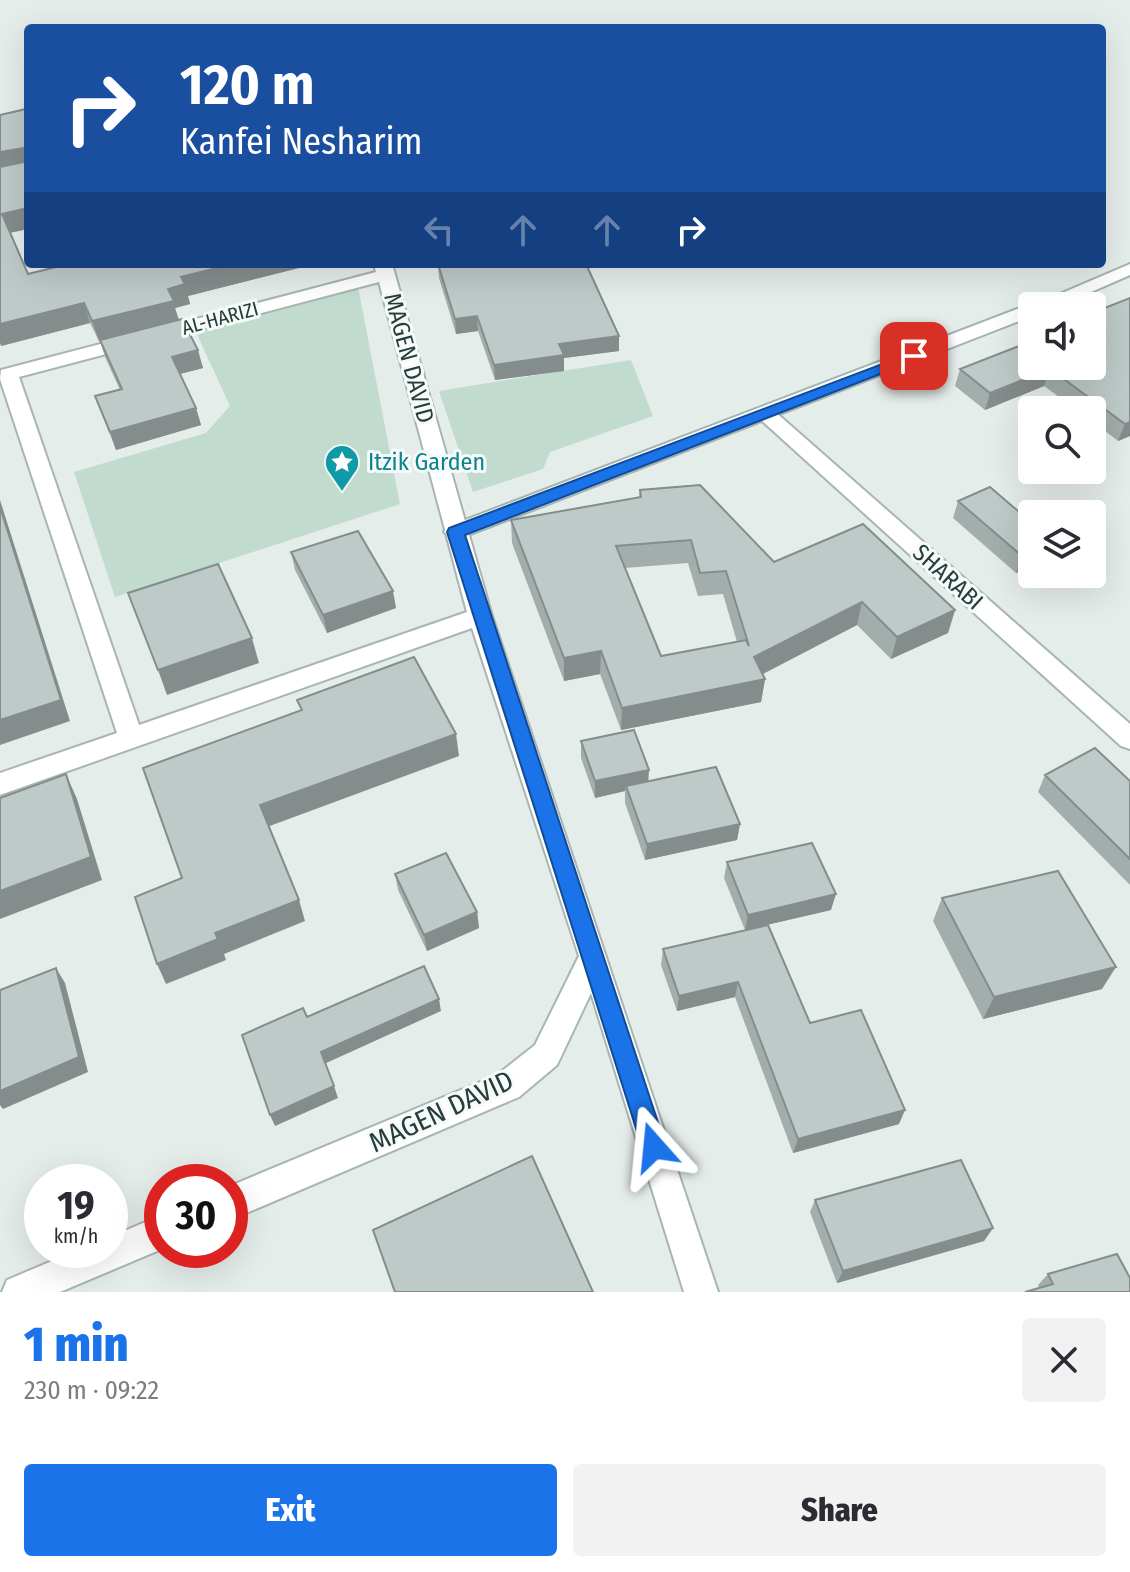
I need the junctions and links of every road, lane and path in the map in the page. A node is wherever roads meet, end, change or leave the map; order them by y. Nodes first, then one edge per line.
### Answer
1 (1130, 269) edge
2 (384, 270) edge
3 (1076, 292) edge
4 (1018, 315) edge
5 (4, 375) edge
6 (766, 414) junction
7 (455, 532) junction
8 (480, 616) junction
9 (131, 738) junction
10 (1130, 739) edge
11 (0, 784) edge
12 (594, 956) junction
13 (248, 1195) edge
14 (144, 1240) edge
15 (19, 1292) edge
16 (701, 1292) edge

1 - 3 street
2 - 5 street, AL-HARIZI
2 - 7 street, MAGEN DAVID
4 - 6 street
5 - 9 street, AL-HARIZI
6 - 7 street
6 - 10 street, SHARABI
7 - 8 street, MAGEN DAVID
8 - 9 street
8 - 12 street, MAGEN DAVID
9 - 11 street
12 - 13 street, MAGEN DAVID
12 - 16 street, MAGEN DAVID
14 - 15 street

